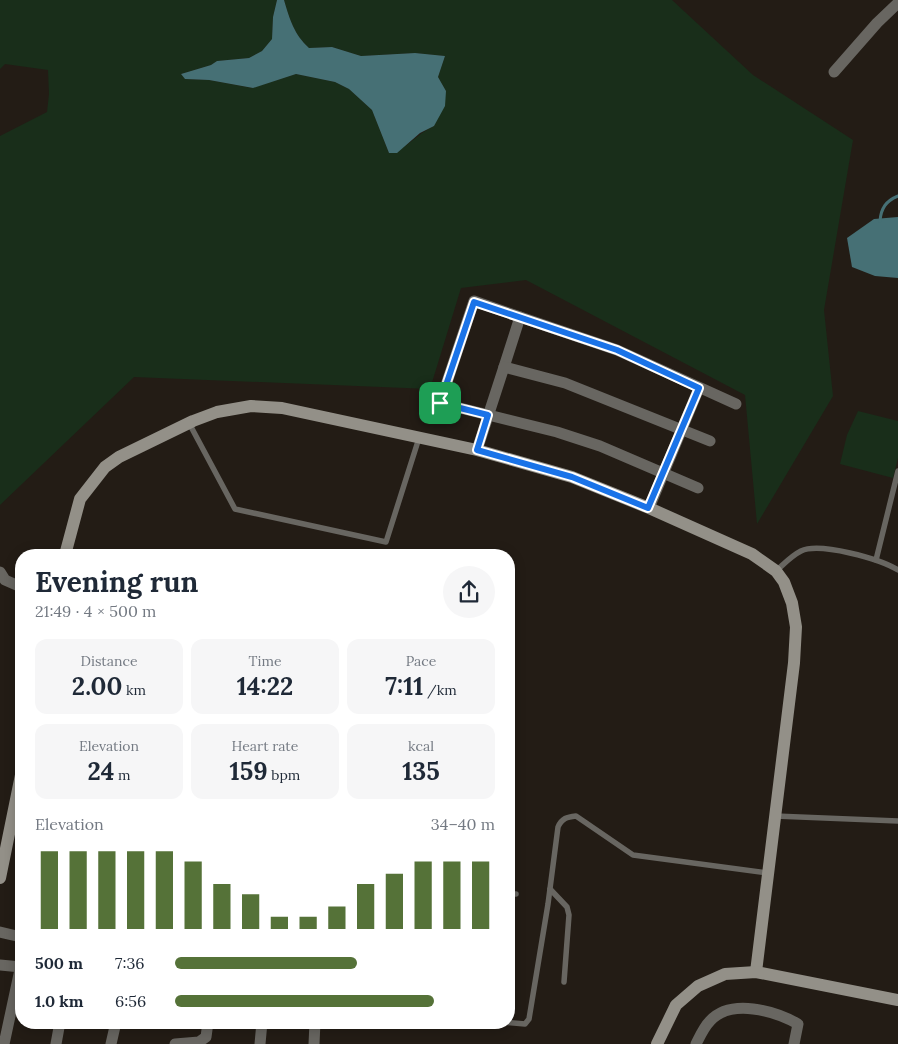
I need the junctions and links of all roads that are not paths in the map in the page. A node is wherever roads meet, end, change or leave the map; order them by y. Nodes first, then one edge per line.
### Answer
1 (898, 3) edge
2 (834, 72) dead end
3 (520, 317) junction
4 (504, 367) junction
5 (699, 388) junction
6 (736, 404) dead end
7 (488, 415) junction
8 (189, 423) junction
9 (682, 429) junction
10 (419, 438) junction
11 (710, 441) dead end
12 (477, 450) junction
13 (898, 471) edge
14 (663, 473) junction
15 (698, 488) dead end
16 (648, 508) junction
17 (68, 549) edge
18 (876, 560) junction
19 (898, 570) edge
20 (776, 571) junction
21 (0, 572) edge
22 (15, 584) edge
23 (15, 804) edge
24 (775, 816) junction
25 (898, 821) edge
26 (768, 874) junction
27 (0, 878) edge
28 (550, 889) junction
29 (0, 932) edge
30 (15, 936) edge
31 (0, 964) edge
32 (15, 966) edge
33 (756, 972) junction
34 (564, 982) dead end
35 (15, 994) edge
36 (898, 1000) edge
37 (515, 1023) edge
38 (59, 1029) edge
39 (115, 1029) edge
40 (207, 1029) edge
41 (261, 1029) edge
42 (315, 1029) edge
43 (4, 1044) edge
44 (56, 1044) edge
45 (112, 1044) edge
46 (175, 1044) edge
47 (260, 1044) edge
48 (314, 1044) edge
49 (657, 1044) edge
50 (696, 1044) edge
51 (794, 1044) edge

1 - 2 street
3 - 4 street
3 - 5 street
3 - 7 street
4 - 7 street
4 - 9 street
5 - 6 street
5 - 9 street
7 - 12 street
7 - 14 street
8 - 10 street
8 - 10 lane
8 - 17 street
9 - 11 street
9 - 14 street
10 - 12 street
12 - 16 street
13 - 18 lane
14 - 15 street
14 - 16 street
16 - 20 street
18 - 19 lane
18 - 20 lane
20 - 24 street
21 - 22 street
23 - 27 street
24 - 25 lane
24 - 26 street
26 - 28 lane
26 - 33 street
28 - 34 lane
28 - 37 lane
29 - 30 street
31 - 32 street
33 - 36 street
33 - 49 street
35 - 43 street
38 - 44 street
39 - 45 street
40 - 46 street
41 - 47 street
42 - 48 street
50 - 51 street

